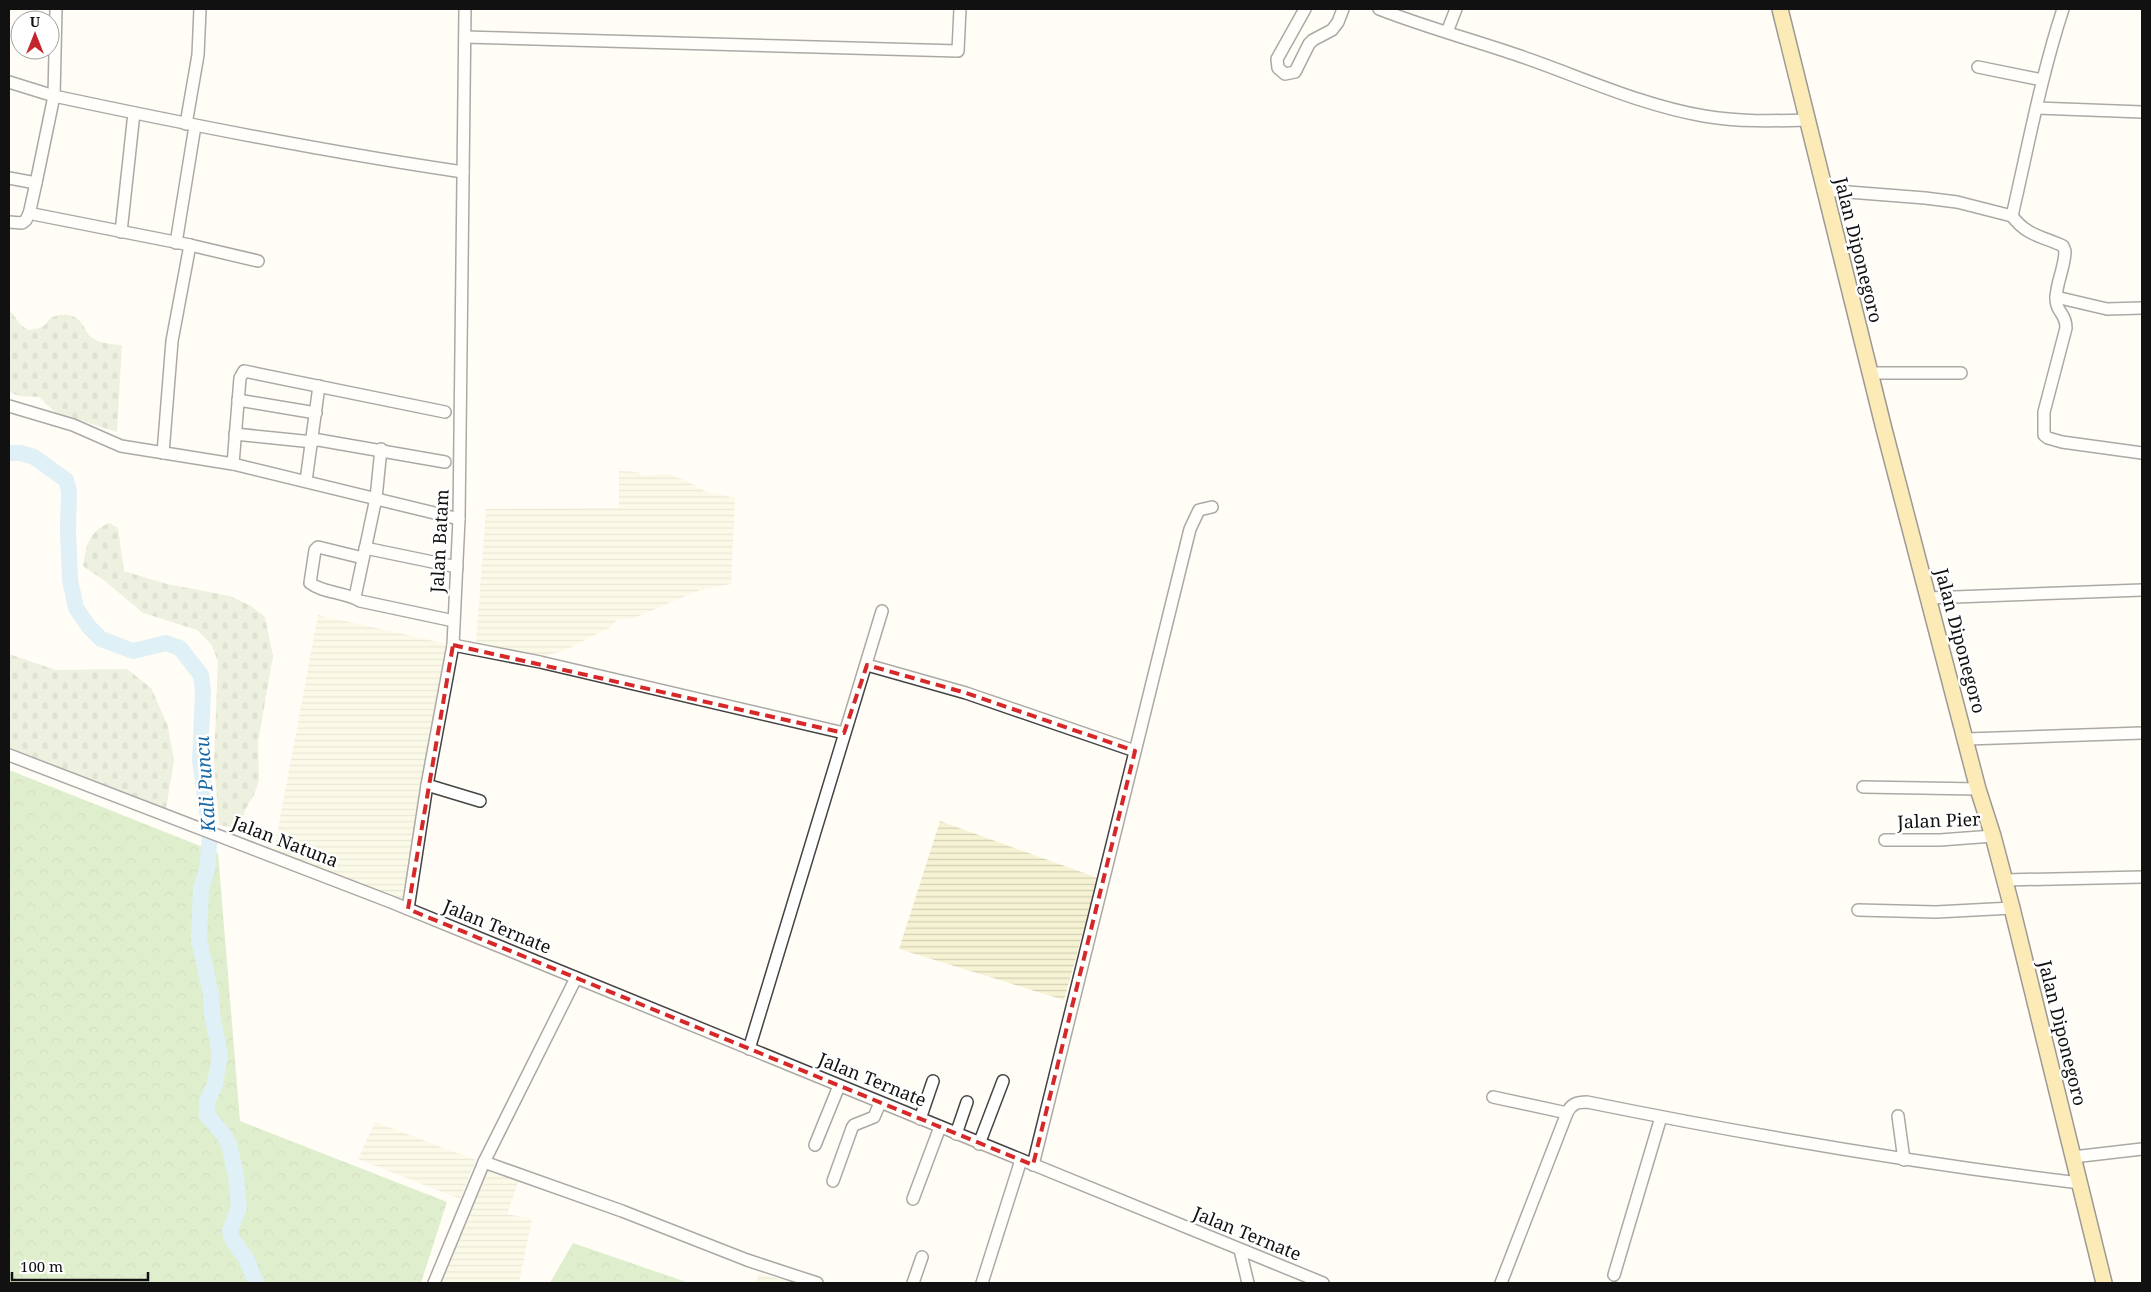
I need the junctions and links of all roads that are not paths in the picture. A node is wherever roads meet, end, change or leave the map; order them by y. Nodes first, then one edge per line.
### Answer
1 (56, 9) edge
2 (200, 9) edge
3 (465, 9) edge
4 (960, 9) edge
5 (1305, 9) edge
6 (1344, 9) edge
7 (1379, 9) edge
8 (1456, 9) edge
9 (1780, 9) edge
10 (2063, 9) edge
11 (1447, 32) junction
12 (465, 37) junction
13 (1978, 67) dead end
14 (2042, 80) junction
15 (9, 82) edge
16 (54, 96) junction
17 (2038, 108) junction
18 (2142, 112) edge
19 (134, 113) junction
20 (1807, 120) junction
21 (191, 125) junction
22 (463, 172) junction
23 (9, 178) edge
24 (36, 183) junction
25 (1824, 190) junction
26 (30, 211) junction
27 (2012, 216) junction
28 (9, 222) edge
29 (121, 232) junction
30 (176, 243) junction
31 (190, 245) junction
32 (258, 262) dead end
33 (2056, 297) junction
34 (2142, 308) edge
35 (1870, 373) junction
36 (1961, 373) dead end
37 (319, 386) junction
38 (238, 400) junction
39 (9, 406) edge
40 (316, 412) junction
41 (445, 412) dead end
42 (235, 434) junction
43 (313, 440) junction
44 (381, 449) junction
45 (163, 453) junction
46 (2142, 454) edge
47 (445, 462) dead end
48 (233, 464) junction
49 (306, 482) junction
50 (376, 498) junction
51 (1212, 507) dead end
52 (459, 519) junction
53 (364, 553) junction
54 (457, 567) junction
55 (2142, 590) edge
56 (355, 597) junction
57 (1928, 598) junction
58 (882, 611) dead end
59 (454, 621) junction
60 (453, 645) junction
61 (867, 665) junction
62 (844, 734) junction
63 (2142, 734) edge
64 (1967, 739) junction
65 (1135, 752) junction
66 (9, 755) edge
67 (427, 785) junction
68 (1863, 787) dead end
69 (1978, 789) junction
70 (480, 801) dead end
71 (1993, 836) junction
72 (1885, 840) dead end
73 (2142, 877) edge
74 (2004, 880) junction
75 (2012, 908) junction
76 (408, 909) junction
77 (1858, 910) dead end
78 (576, 978) junction
79 (749, 1049) junction
80 (933, 1081) dead end
81 (1003, 1081) dead end
82 (839, 1086) junction
83 (1493, 1097) dead end
84 (967, 1102) dead end
85 (880, 1103) junction
86 (1567, 1113) junction
87 (1898, 1116) dead end
88 (1661, 1117) junction
89 (920, 1119) junction
90 (940, 1127) junction
91 (956, 1134) junction
92 (979, 1144) junction
93 (815, 1145) dead end
94 (2142, 1149) edge
95 (2073, 1157) junction
96 (1020, 1160) junction
97 (1904, 1160) junction
98 (484, 1162) junction
99 (1033, 1165) junction
100 (833, 1181) dead end
101 (2080, 1183) junction
102 (913, 1199) dead end
103 (1240, 1250) junction
104 (922, 1257) dead end
105 (1614, 1275) dead end
106 (434, 1283) edge
107 (817, 1283) edge
108 (913, 1283) edge
109 (982, 1283) edge
110 (1248, 1283) edge
111 (1323, 1283) edge
112 (1502, 1283) edge
113 (2104, 1283) edge

1 - 16 street
2 - 21 street
3 - 12 street, Jalan Batam
4 - 12 street
5 - 6 street
7 - 11 street
8 - 11 street
9 - 20 main road, Jalan Diponegoro
10 - 14 street
11 - 20 street
12 - 22 street, Jalan Batam
13 - 14 street
14 - 17 street
15 - 16 street
16 - 19 street
16 - 24 street
17 - 18 street
17 - 27 street
19 - 21 street
19 - 29 street
20 - 25 main road, Jalan Diponegoro
21 - 22 street
21 - 30 street
22 - 52 street, Jalan Batam
23 - 24 street
24 - 26 street
25 - 27 street
25 - 35 main road, Jalan Diponegoro
26 - 28 street
26 - 29 street
27 - 33 street
29 - 30 street
30 - 31 street
31 - 32 street
31 - 45 street
33 - 34 street
33 - 46 street
35 - 36 street
35 - 57 main road, Jalan Diponegoro
37 - 38 street
37 - 40 street
37 - 41 street
38 - 40 street
38 - 42 street
39 - 45 street
40 - 43 street
42 - 43 street
42 - 48 street
43 - 44 street
43 - 49 street
44 - 47 street
44 - 50 street
45 - 48 street
48 - 49 street
49 - 50 street
50 - 52 street
50 - 53 street
51 - 65 street
52 - 54 street, Jalan Batam
53 - 54 street
53 - 56 street
53 - 56 street
54 - 59 street, Jalan Batam
55 - 57 street
56 - 59 street
57 - 64 main road, Jalan Diponegoro
58 - 61 street
59 - 60 street, Jalan Batam
60 - 62 street
60 - 67 street, Jalan Batam
61 - 62 street
61 - 65 street
62 - 79 street
63 - 64 street
64 - 69 main road, Jalan Diponegoro
65 - 99 street
66 - 76 street, Jalan Natuna
67 - 70 street
67 - 76 street, Jalan Batam
68 - 69 street
69 - 71 main road, Jalan Diponegoro
71 - 72 street, Jalan Pier
71 - 74 main road, Jalan Diponegoro
73 - 74 street
74 - 75 main road, Jalan Diponegoro
75 - 77 street
75 - 95 main road, Jalan Diponegoro
76 - 78 street, Jalan Ternate
78 - 79 street, Jalan Ternate
78 - 98 street
79 - 82 street, Jalan Ternate
80 - 89 street
81 - 92 street
82 - 85 street, Jalan Ternate
82 - 93 street
83 - 86 street
84 - 91 street
85 - 89 street, Jalan Ternate
85 - 100 street
86 - 88 street
86 - 112 street
87 - 97 street
88 - 97 street
88 - 105 street
89 - 90 street, Jalan Ternate
90 - 91 street, Jalan Ternate
90 - 102 street
91 - 92 street, Jalan Ternate
92 - 96 street, Jalan Ternate
94 - 95 street
95 - 101 main road, Jalan Diponegoro
96 - 99 street, Jalan Ternate
96 - 109 street
97 - 101 street
98 - 106 street
98 - 107 street
99 - 103 street, Jalan Ternate
101 - 113 main road, Jalan Diponegoro
103 - 110 street
103 - 111 street, Jalan Ternate
104 - 108 street

